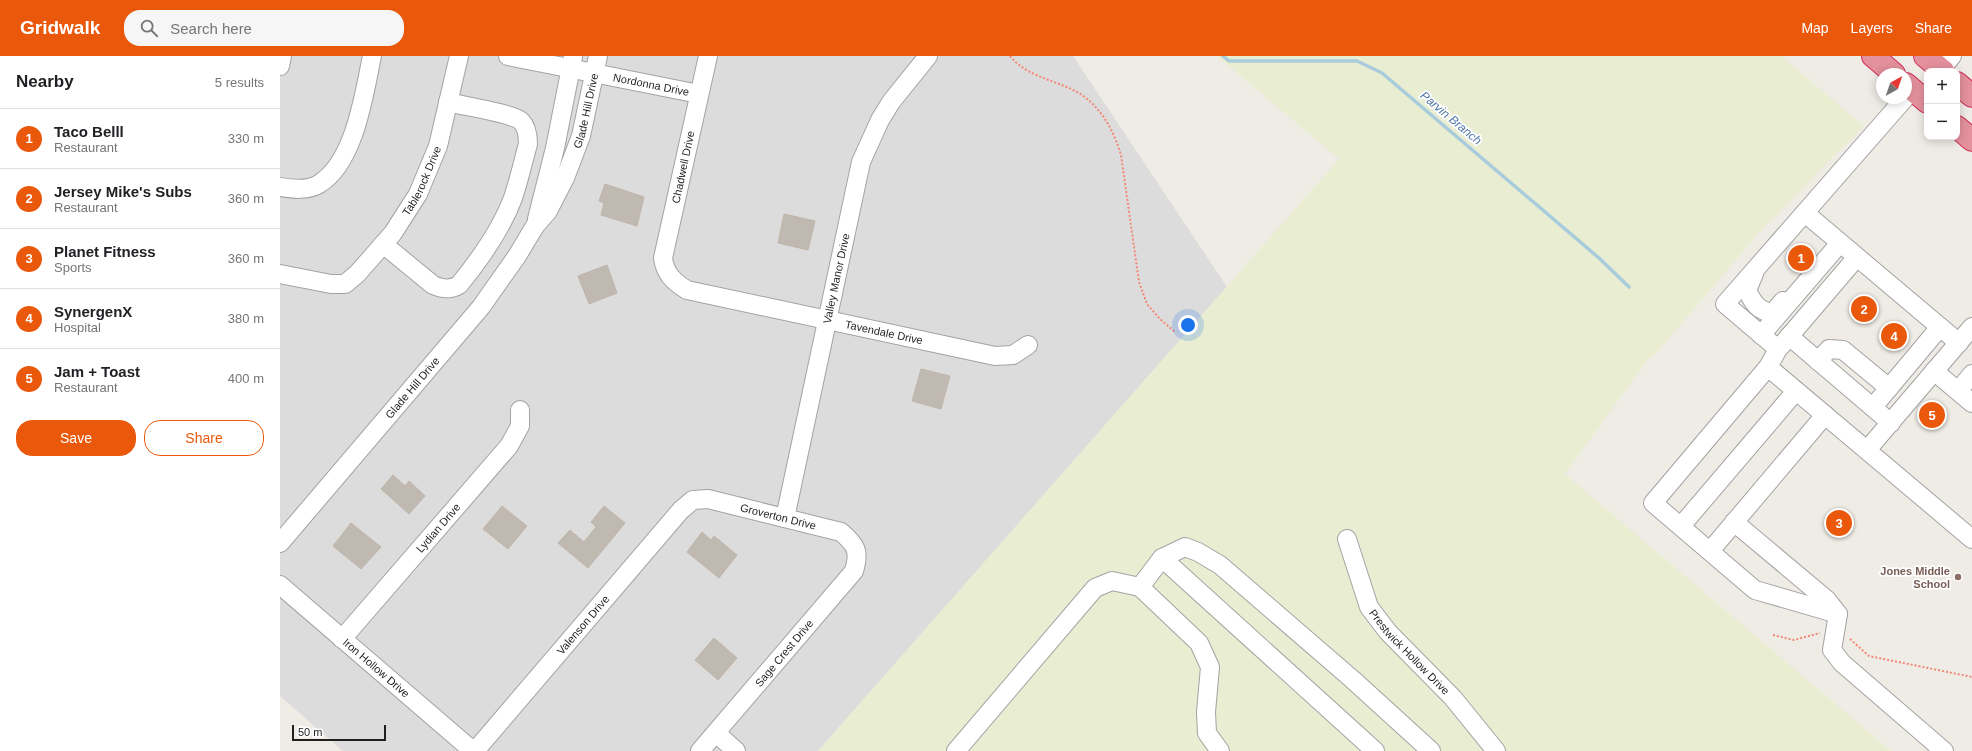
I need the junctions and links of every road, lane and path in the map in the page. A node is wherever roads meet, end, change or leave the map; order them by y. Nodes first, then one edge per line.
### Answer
1 (282, 56) edge
2 (372, 56) edge
3 (459, 56) edge
4 (508, 56) edge
5 (708, 56) edge
6 (1010, 56) edge
7 (1873, 56) edge
8 (926, 57) edge
9 (572, 62) edge
10 (596, 64) edge
11 (280, 66) edge
12 (1944, 67) edge
13 (1887, 68) edge
14 (699, 94) junction
15 (1972, 96) edge
16 (448, 102) junction
17 (1902, 104) edge
18 (1960, 130) edge
19 (1972, 140) edge
20 (280, 187) edge
21 (1805, 213) junction
22 (536, 226) junction
23 (1840, 243) junction
24 (383, 244) junction
25 (1857, 257) junction
26 (1757, 268) junction
27 (280, 274) edge
28 (670, 277) joint
29 (1797, 294) junction
30 (827, 320) junction
31 (1940, 327) junction
32 (1972, 327) edge
33 (1175, 332) dead end
34 (1761, 334) junction
35 (1783, 343) junction
36 (1959, 343) junction
37 (1028, 345) dead end
38 (1818, 361) junction
39 (1768, 367) junction
40 (1934, 371) junction
41 (1972, 374) edge
42 (1889, 388) junction
43 (1796, 391) junction
44 (1958, 391) junction
45 (1972, 403) edge
46 (1873, 407) junction
47 (520, 410) dead end
48 (1825, 415) junction
49 (1890, 423) junction
50 (1867, 450) junction
51 (693, 500) joint
52 (785, 518) junction
53 (1734, 522) junction
54 (1681, 526) junction
55 (1346, 539) dead end
56 (1972, 539) edge
57 (280, 543) edge
58 (856, 549) joint
59 (1710, 551) junction
60 (1162, 558) junction
61 (280, 585) edge
62 (1140, 587) junction
63 (1838, 614) junction
64 (1773, 635) dead end
65 (1834, 636) junction
66 (342, 639) junction
67 (1972, 678) edge
68 (716, 733) junction
69 (474, 751) edge
70 (700, 751) edge
71 (736, 751) edge
72 (956, 751) edge
73 (1220, 751) edge
74 (1375, 751) edge
75 (1431, 751) edge
76 (1496, 751) edge
77 (1944, 751) edge

1 - 11 street
2 - 20 street
3 - 16 street, Tablerock Drive
4 - 9 street, Nordonna Drive
5 - 14 street, Chadwell Drive
6 - 33 path
7 - 13 highway
8 - 30 street, Valley Manor Drive
9 - 10 street, Nordonna Drive
9 - 22 street, Glade Hill Drive
10 - 14 street, Nordonna Drive
10 - 22 street, Glade Hill Drive
12 - 15 highway
14 - 28 street, Chadwell Drive
16 - 24 street, Tablerock Drive
16 - 24 street
17 - 21 street
18 - 19 highway
21 - 23 street
21 - 26 street
22 - 57 street, Glade Hill Drive
23 - 25 street
23 - 29 street
24 - 27 street, Tablerock Drive
25 - 31 street
25 - 35 street
26 - 29 street
26 - 34 street
28 - 30 street, Tavendale Drive
29 - 34 street
30 - 37 street, Tavendale Drive
30 - 52 street, Valley Manor Drive
31 - 36 street
31 - 42 street
32 - 36 street
34 - 35 street
35 - 38 street
35 - 39 street
36 - 40 street
38 - 42 street
38 - 46 street
39 - 43 street
39 - 54 street
40 - 44 street
40 - 49 street
41 - 44 street
42 - 46 street
43 - 48 street
43 - 54 street
44 - 45 street
46 - 49 street
47 - 66 street, Lydian Drive
48 - 50 street
48 - 53 street
49 - 50 street
50 - 56 street
51 - 52 street, Groverton Drive
51 - 69 street, Valenson Drive
52 - 58 street, Groverton Drive
53 - 59 street
53 - 63 street
54 - 59 street
55 - 76 street, Prestwick Hollow Drive
58 - 68 street, Sage Crest Drive
59 - 63 street
60 - 62 street
60 - 74 street
60 - 75 street
61 - 66 street, Iron Hollow Drive
62 - 72 street
62 - 73 street
63 - 65 street
64 - 65 path
65 - 67 path
65 - 77 street
66 - 69 street, Iron Hollow Drive
68 - 70 street, Sage Crest Drive
68 - 71 street

